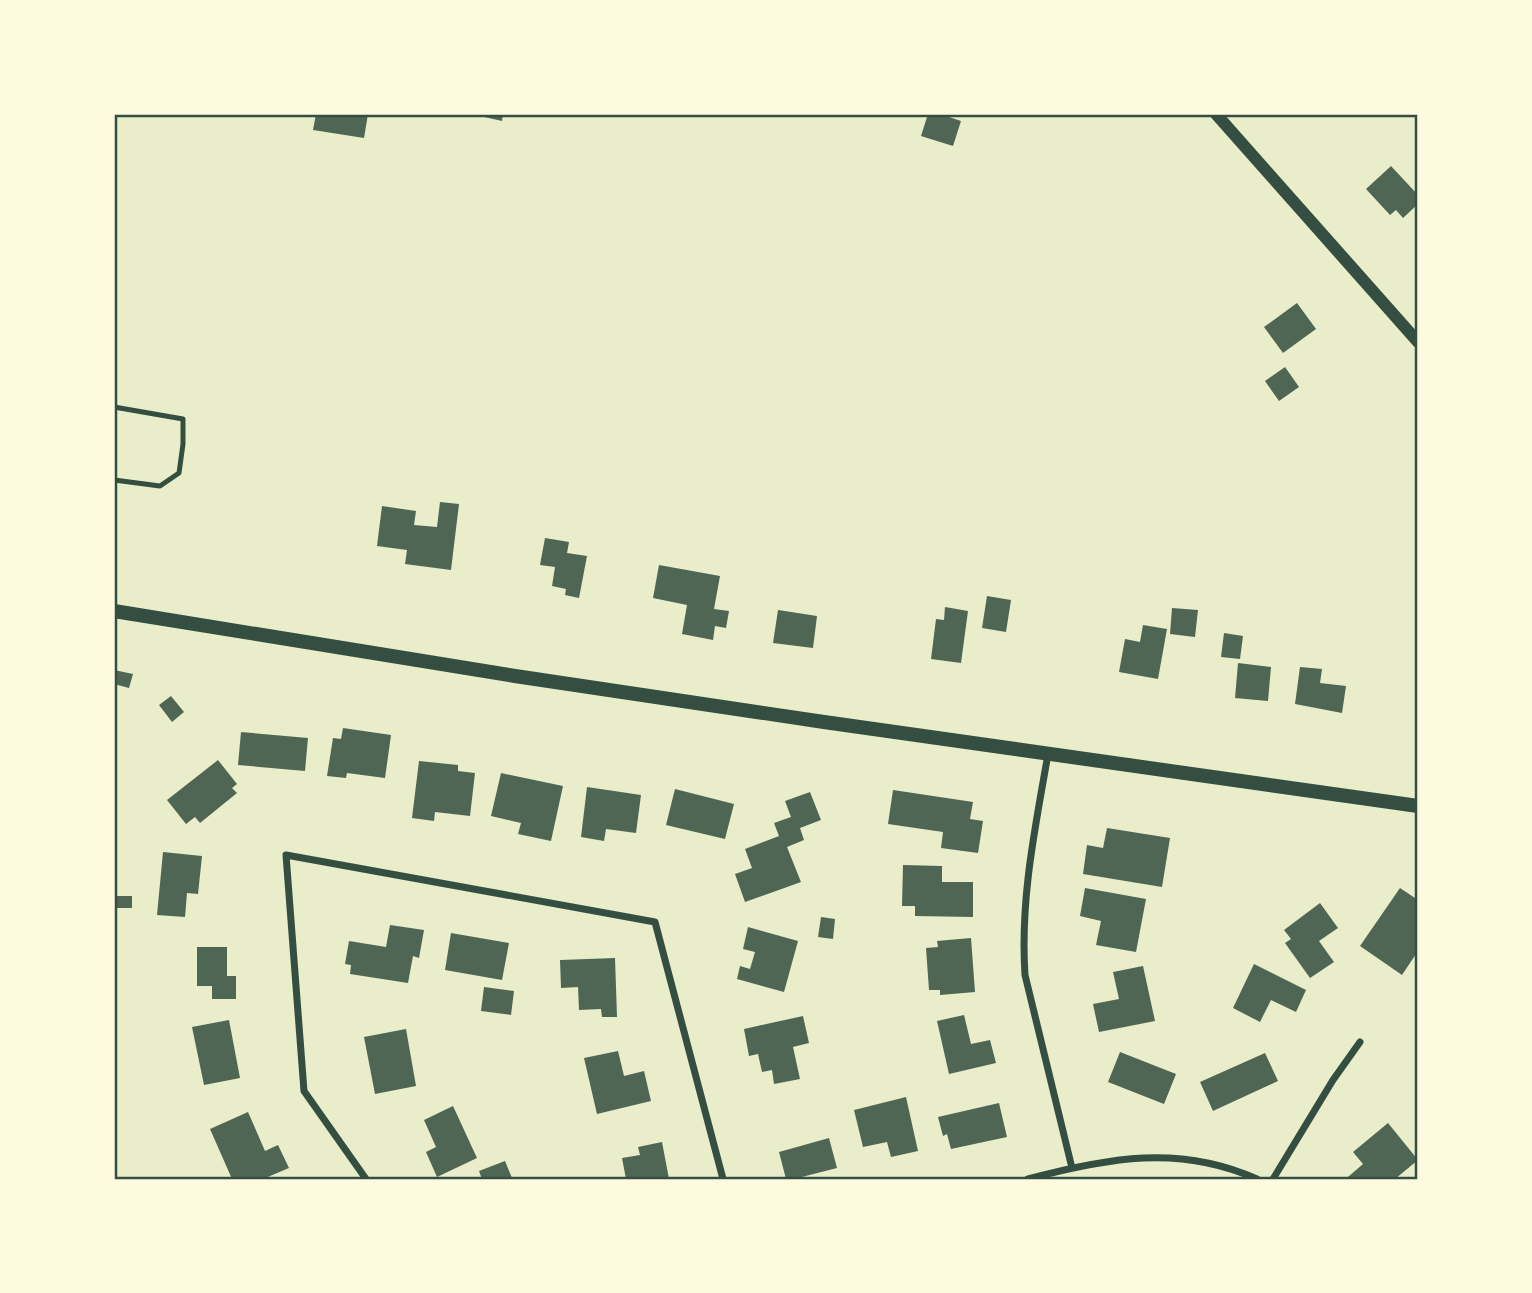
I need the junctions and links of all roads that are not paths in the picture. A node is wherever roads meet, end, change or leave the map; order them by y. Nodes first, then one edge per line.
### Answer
1 (1216, 114) edge
2 (1418, 342) edge
3 (114, 407) edge
4 (114, 480) edge
5 (114, 611) edge
6 (1048, 754) junction
7 (1418, 806) edge
8 (1360, 1041) dead end
9 (1072, 1168) junction
10 (366, 1179) edge
11 (723, 1179) edge
12 (1028, 1179) edge
13 (1256, 1179) edge
14 (1273, 1179) edge

1 - 2 street
3 - 4 lane
5 - 6 main road
6 - 7 main road
6 - 9 street
8 - 14 street
9 - 12 street
9 - 13 street
10 - 11 street

